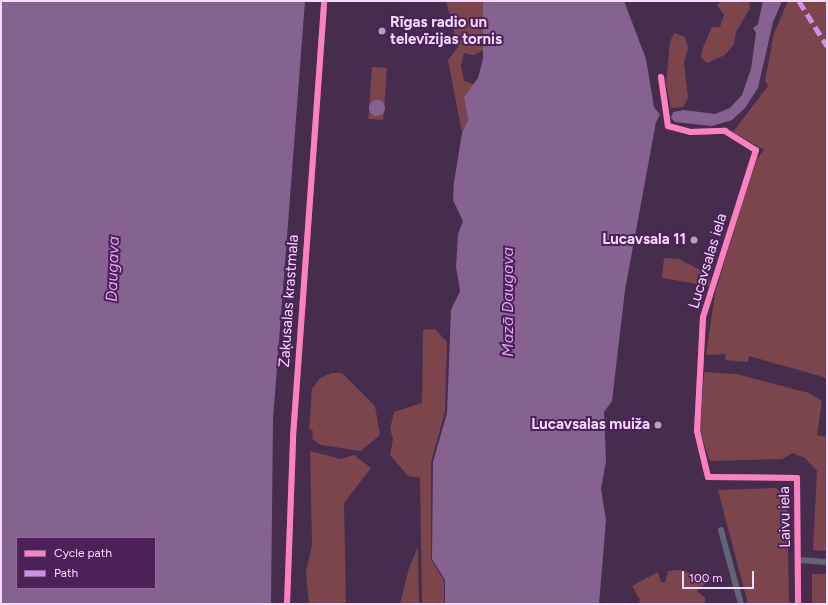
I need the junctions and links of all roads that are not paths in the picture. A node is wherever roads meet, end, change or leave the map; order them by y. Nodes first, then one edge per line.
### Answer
1 (324, 1) edge
2 (660, 77) dead end
3 (797, 478) joint
4 (721, 530) dead end
5 (799, 560) junction
6 (827, 562) edge
7 (287, 604) edge
8 (741, 604) edge
9 (798, 604) edge

1 - 7 street, Zaķusalas krastmala
2 - 3 street, Lucavsalas iela
3 - 5 street, Laivu iela
4 - 8 street
5 - 6 street
5 - 9 street, Laivu iela

